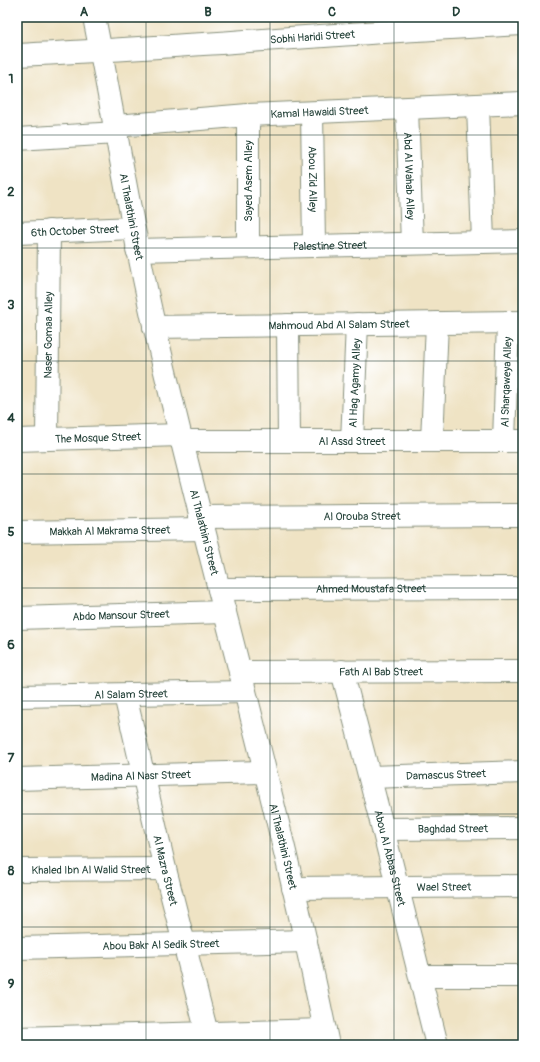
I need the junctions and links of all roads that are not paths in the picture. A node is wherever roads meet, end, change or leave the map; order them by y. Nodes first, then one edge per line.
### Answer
1 (94, 17) edge
2 (523, 24) edge
3 (101, 51) junction
4 (17, 55) edge
5 (523, 103) edge
6 (478, 106) junction
7 (407, 109) junction
8 (312, 113) junction
9 (248, 115) junction
10 (116, 130) junction
11 (17, 139) edge
12 (133, 228) junction
13 (49, 231) junction
14 (17, 233) edge
15 (523, 240) edge
16 (483, 242) junction
17 (412, 243) junction
18 (314, 245) junction
19 (248, 247) junction
20 (137, 250) junction
21 (515, 322) edge
22 (436, 323) junction
23 (357, 324) junction
24 (288, 325) junction
25 (154, 327) junction
26 (181, 438) junction
27 (47, 439) junction
28 (17, 440) edge
29 (289, 441) junction
30 (352, 441) junction
31 (432, 441) junction
32 (514, 441) edge
33 (523, 515) edge
34 (202, 523) junction
35 (17, 532) edge
36 (523, 588) edge
37 (219, 589) junction
38 (225, 612) junction
39 (17, 618) edge
40 (342, 671) junction
41 (523, 671) edge
42 (242, 682) junction
43 (124, 695) junction
44 (17, 696) edge
45 (265, 772) junction
46 (523, 772) edge
47 (142, 774) junction
48 (370, 777) junction
49 (17, 779) edge
50 (523, 828) edge
51 (384, 829) junction
52 (164, 869) junction
53 (17, 870) edge
54 (523, 886) edge
55 (398, 887) junction
56 (293, 888) junction
57 (306, 941) junction
58 (184, 944) junction
59 (17, 948) edge
60 (420, 976) junction
61 (523, 976) edge
62 (17, 1038) edge
63 (327, 1038) edge
64 (208, 1039) edge
65 (437, 1045) edge

1 - 3 street, Al Thalathini Street
2 - 3 street, Sobhi Haridi Street
3 - 4 street, Sobhi Haridi Street
3 - 10 street, Al Thalathini Street
5 - 6 street, Kamal Hawaidi Street
6 - 7 street, Kamal Hawaidi Street
6 - 16 street
7 - 8 street, Kamal Hawaidi Street
7 - 17 street, Abd Al Wahab Alley
8 - 9 street, Kamal Hawaidi Street
8 - 18 street, Abou Zid Alley
9 - 10 street, Kamal Hawaidi Street
9 - 19 street, Sayed Asem Alley
10 - 11 street, Kamal Hawaidi Street
10 - 12 street, Al Thalathini Street
12 - 13 street, 6th October Street
12 - 20 street, Al Thalathini Street
13 - 14 street, 6th October Street
13 - 27 street, Naser Gomaa Alley
15 - 16 street, Palestine Street
16 - 17 street, Palestine Street
17 - 18 street, Palestine Street
18 - 19 street, Palestine Street
19 - 20 street, Palestine Street
20 - 25 street, Al Thalathini Street
21 - 22 street, Mahmoud Abd Al Salam Street
21 - 32 street, Al Sharqaweya Alley
22 - 23 street, Mahmoud Abd Al Salam Street
22 - 31 street
23 - 24 street, Mahmoud Abd Al Salam Street
23 - 30 street, Al Hag Agamy Alley
24 - 25 street, Mahmoud Abd Al Salam Street
24 - 29 street
25 - 26 street, Al Thalathini Street
26 - 27 street, The Mosque Street
26 - 29 street, Al Assd Street
26 - 34 street, Al Thalathini Street
27 - 28 street, The Mosque Street
29 - 30 street, Al Assd Street
30 - 31 street, Al Assd Street
31 - 32 street, Al Assd Street
33 - 34 street, Al Orouba Street
34 - 35 street, Makkah Al Makrama Street
34 - 37 street, Al Thalathini Street
36 - 37 street, Ahmed Moustafa Street
37 - 38 street, Al Thalathini Street
38 - 39 street, Abdo Mansour Street
38 - 42 street, Al Thalathini Street
40 - 41 street, Fath Al Bab Street
40 - 42 street, Fath Al Bab Street
40 - 48 street, Abou Al Abbas Street
42 - 43 street, Al Salam Street
42 - 45 street, Al Thalathini Street
43 - 44 street, Al Salam Street
43 - 47 street, Al Mazra Street
45 - 47 street, Madina Al Nasr Street
45 - 56 street, Al Thalathini Street
46 - 48 street, Damascus Street
47 - 49 street, Madina Al Nasr Street
47 - 52 street, Al Mazra Street
48 - 51 street, Abou Al Abbas Street
50 - 51 street, Baghdad Street
51 - 55 street, Abou Al Abbas Street
52 - 53 street, Khaled Ibn Al Walid Street
52 - 58 street, Al Mazra Street
54 - 55 street, Wael Street
55 - 56 street, Wael Street
55 - 60 street, Abou Al Abbas Street
56 - 57 street, Al Thalathini Street
57 - 58 street, Abou Bakr Al Sedik Street
57 - 63 street, Al Thalathini Street
58 - 59 street, Abou Bakr Al Sedik Street
58 - 64 street, Al Mazra Street
60 - 61 street
60 - 65 street, Abou Al Abbas Street
62 - 64 street
63 - 64 street

